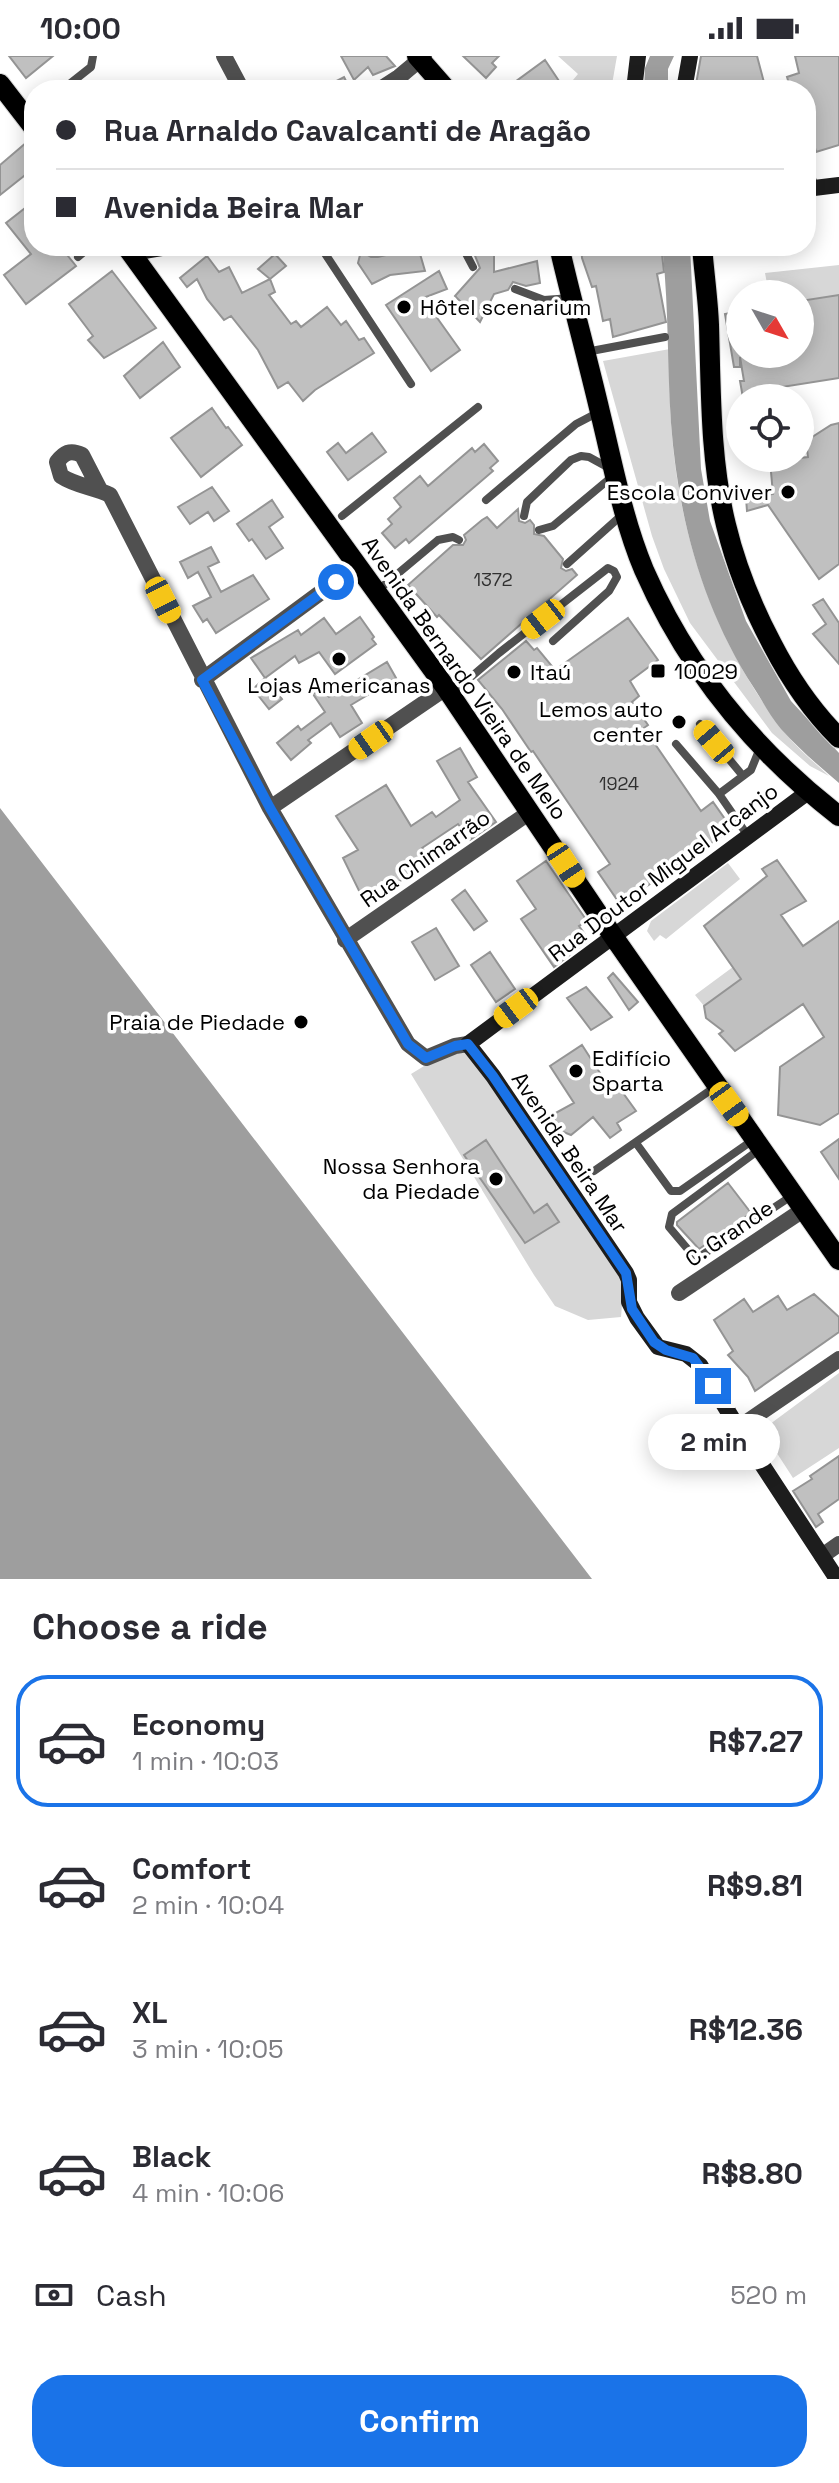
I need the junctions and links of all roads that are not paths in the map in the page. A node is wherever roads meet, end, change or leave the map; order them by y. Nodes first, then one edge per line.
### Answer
1 (93, 56) edge
2 (224, 56) edge
3 (638, 56) edge
4 (690, 56) edge
5 (421, 57) edge
6 (75, 80) edge
7 (237, 80) edge
8 (407, 80) edge
9 (439, 80) edge
10 (635, 80) edge
11 (686, 80) edge
12 (0, 84) edge
13 (24, 111) edge
14 (839, 185) edge
15 (816, 188) edge
16 (134, 256) edge
17 (327, 256) edge
18 (467, 256) edge
19 (561, 256) edge
20 (703, 256) edge
21 (473, 267) dead end
22 (515, 289) dead end
23 (571, 298) junction
24 (665, 337) dead end
25 (585, 353) junction
26 (411, 384) dead end
27 (478, 407) dead end
28 (600, 412) junction
29 (614, 472) junction
30 (100, 490) dead end
31 (486, 500) dead end
32 (625, 513) junction
33 (524, 516) dead end
34 (336, 521) junction
35 (539, 530) dead end
36 (459, 540) dead end
37 (567, 564) dead end
38 (358, 565) junction
39 (377, 592) junction
40 (553, 641) dead end
41 (202, 680) junction
42 (448, 691) junction
43 (700, 724) dead end
44 (837, 733) edge
45 (676, 744) dead end
46 (760, 747) junction
47 (743, 776) junction
48 (808, 792) junction
49 (719, 794) junction
50 (270, 808) junction
51 (530, 812) junction
52 (839, 816) edge
53 (749, 836) junction
54 (613, 936) junction
55 (345, 940) junction
56 (468, 1044) junction
57 (716, 1086) junction
58 (636, 1143) junction
59 (757, 1144) junction
60 (594, 1171) dead end
61 (798, 1202) junction
62 (839, 1260) edge
63 (679, 1293) dead end
64 (839, 1359) edge
65 (738, 1428) junction
66 (839, 1544) edge
67 (822, 1556) junction
68 (837, 1579) edge

1 - 6 lane
2 - 7 street
3 - 10 main road
4 - 11 main road
5 - 8 street
5 - 9 main road
12 - 13 main road
14 - 15 main road
16 - 34 main road, Avenida Bernardo Vieira de Melo
17 - 26 lane
18 - 21 lane
19 - 23 main road
20 - 44 main road
22 - 23 lane
23 - 25 main road
24 - 25 lane
25 - 28 main road
27 - 34 lane
28 - 29 main road
28 - 31 lane
29 - 32 main road
29 - 33 lane
29 - 35 lane
30 - 41 street
32 - 37 lane
32 - 46 main road
34 - 38 main road, Avenida Bernardo Vieira de Melo
36 - 39 lane
38 - 39 main road, Avenida Bernardo Vieira de Melo
38 - 41 street
39 - 42 main road, Avenida Bernardo Vieira de Melo
40 - 42 lane
41 - 50 street
42 - 50 street
42 - 51 main road, Avenida Bernardo Vieira de Melo
43 - 47 lane
45 - 49 lane
46 - 47 lane
46 - 48 main road
47 - 49 lane
48 - 52 main road
48 - 53 main road, Rua Doutor Miguel Arcanjo
49 - 53 lane
50 - 55 street
51 - 54 main road, Avenida Bernardo Vieira de Melo
51 - 55 street, Rua Chimarrão
53 - 54 main road, Rua Doutor Miguel Arcanjo
54 - 56 main road, Rua Doutor Miguel Arcanjo
54 - 57 main road, Avenida Bernardo Vieira de Melo
55 - 56 street
56 - 65 main road, Avenida Beira Mar
57 - 58 lane
57 - 59 main road, Avenida Bernardo Vieira de Melo
58 - 59 lane
58 - 60 lane
59 - 61 main road, Avenida Bernardo Vieira de Melo
59 - 61 lane
61 - 62 main road, Avenida Bernardo Vieira de Melo
61 - 63 street, C. Grande
64 - 65 street
65 - 67 main road, Avenida Beira Mar
66 - 67 street
67 - 68 main road, Avenida Beira Mar

